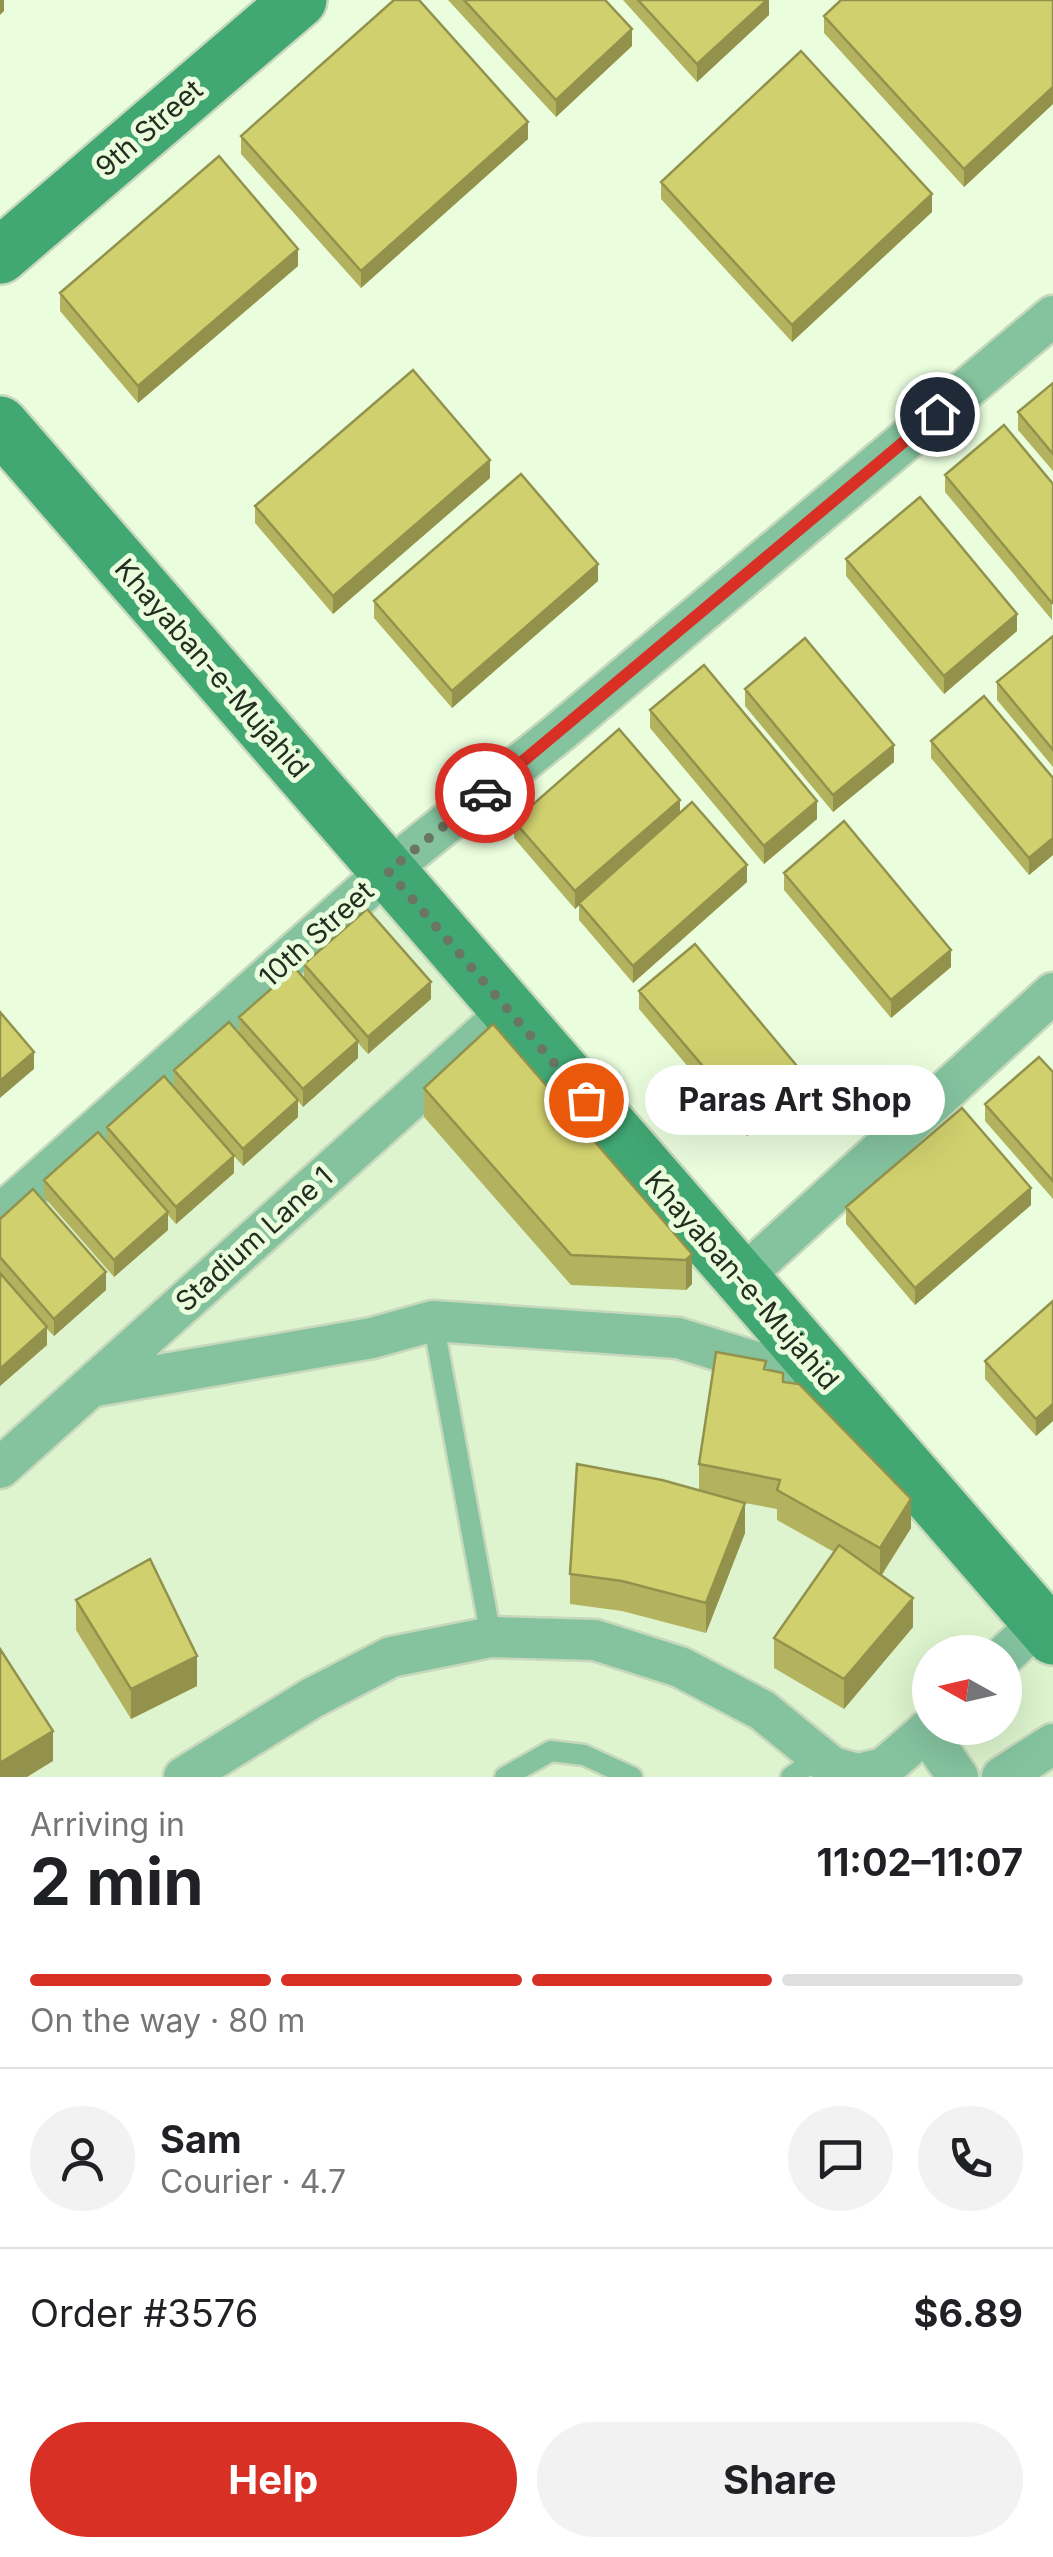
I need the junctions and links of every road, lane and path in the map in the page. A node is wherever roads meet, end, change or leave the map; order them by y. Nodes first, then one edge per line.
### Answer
1 (299, 0) edge
2 (0, 256) edge
3 (1053, 316) edge
4 (0, 424) edge
5 (388, 871) junction
6 (1053, 993) edge
7 (508, 1011) junction
8 (0, 1215) edge
9 (741, 1278) junction
10 (433, 1321) junction
11 (834, 1386) junction
12 (90, 1387) junction
13 (0, 1468) edge
14 (490, 1637) junction
15 (1033, 1638) edge
16 (912, 1743) edge
17 (1053, 1744) edge
18 (938, 1745) edge
19 (805, 1767) edge
20 (184, 1777) edge
21 (505, 1777) edge
22 (632, 1777) edge
23 (958, 1777) edge
24 (1002, 1777) edge

1 - 2 main road, 9th Street
3 - 5 street, 10th Street
4 - 5 main road, Khayaban-e-Mujahid
5 - 7 main road, Khayaban-e-Mujahid
5 - 8 street, 10th Street
6 - 9 street
7 - 9 main road, Khayaban-e-Mujahid
7 - 12 street, Stadium Lane 1
9 - 11 main road, Khayaban-e-Mujahid
10 - 11 street
10 - 12 street
10 - 14 lane
11 - 15 main road, Khayaban-e-Mujahid
12 - 13 street, Stadium Lane 1
14 - 19 street
14 - 20 street
16 - 19 street
17 - 24 street
18 - 23 street
21 - 22 lane

